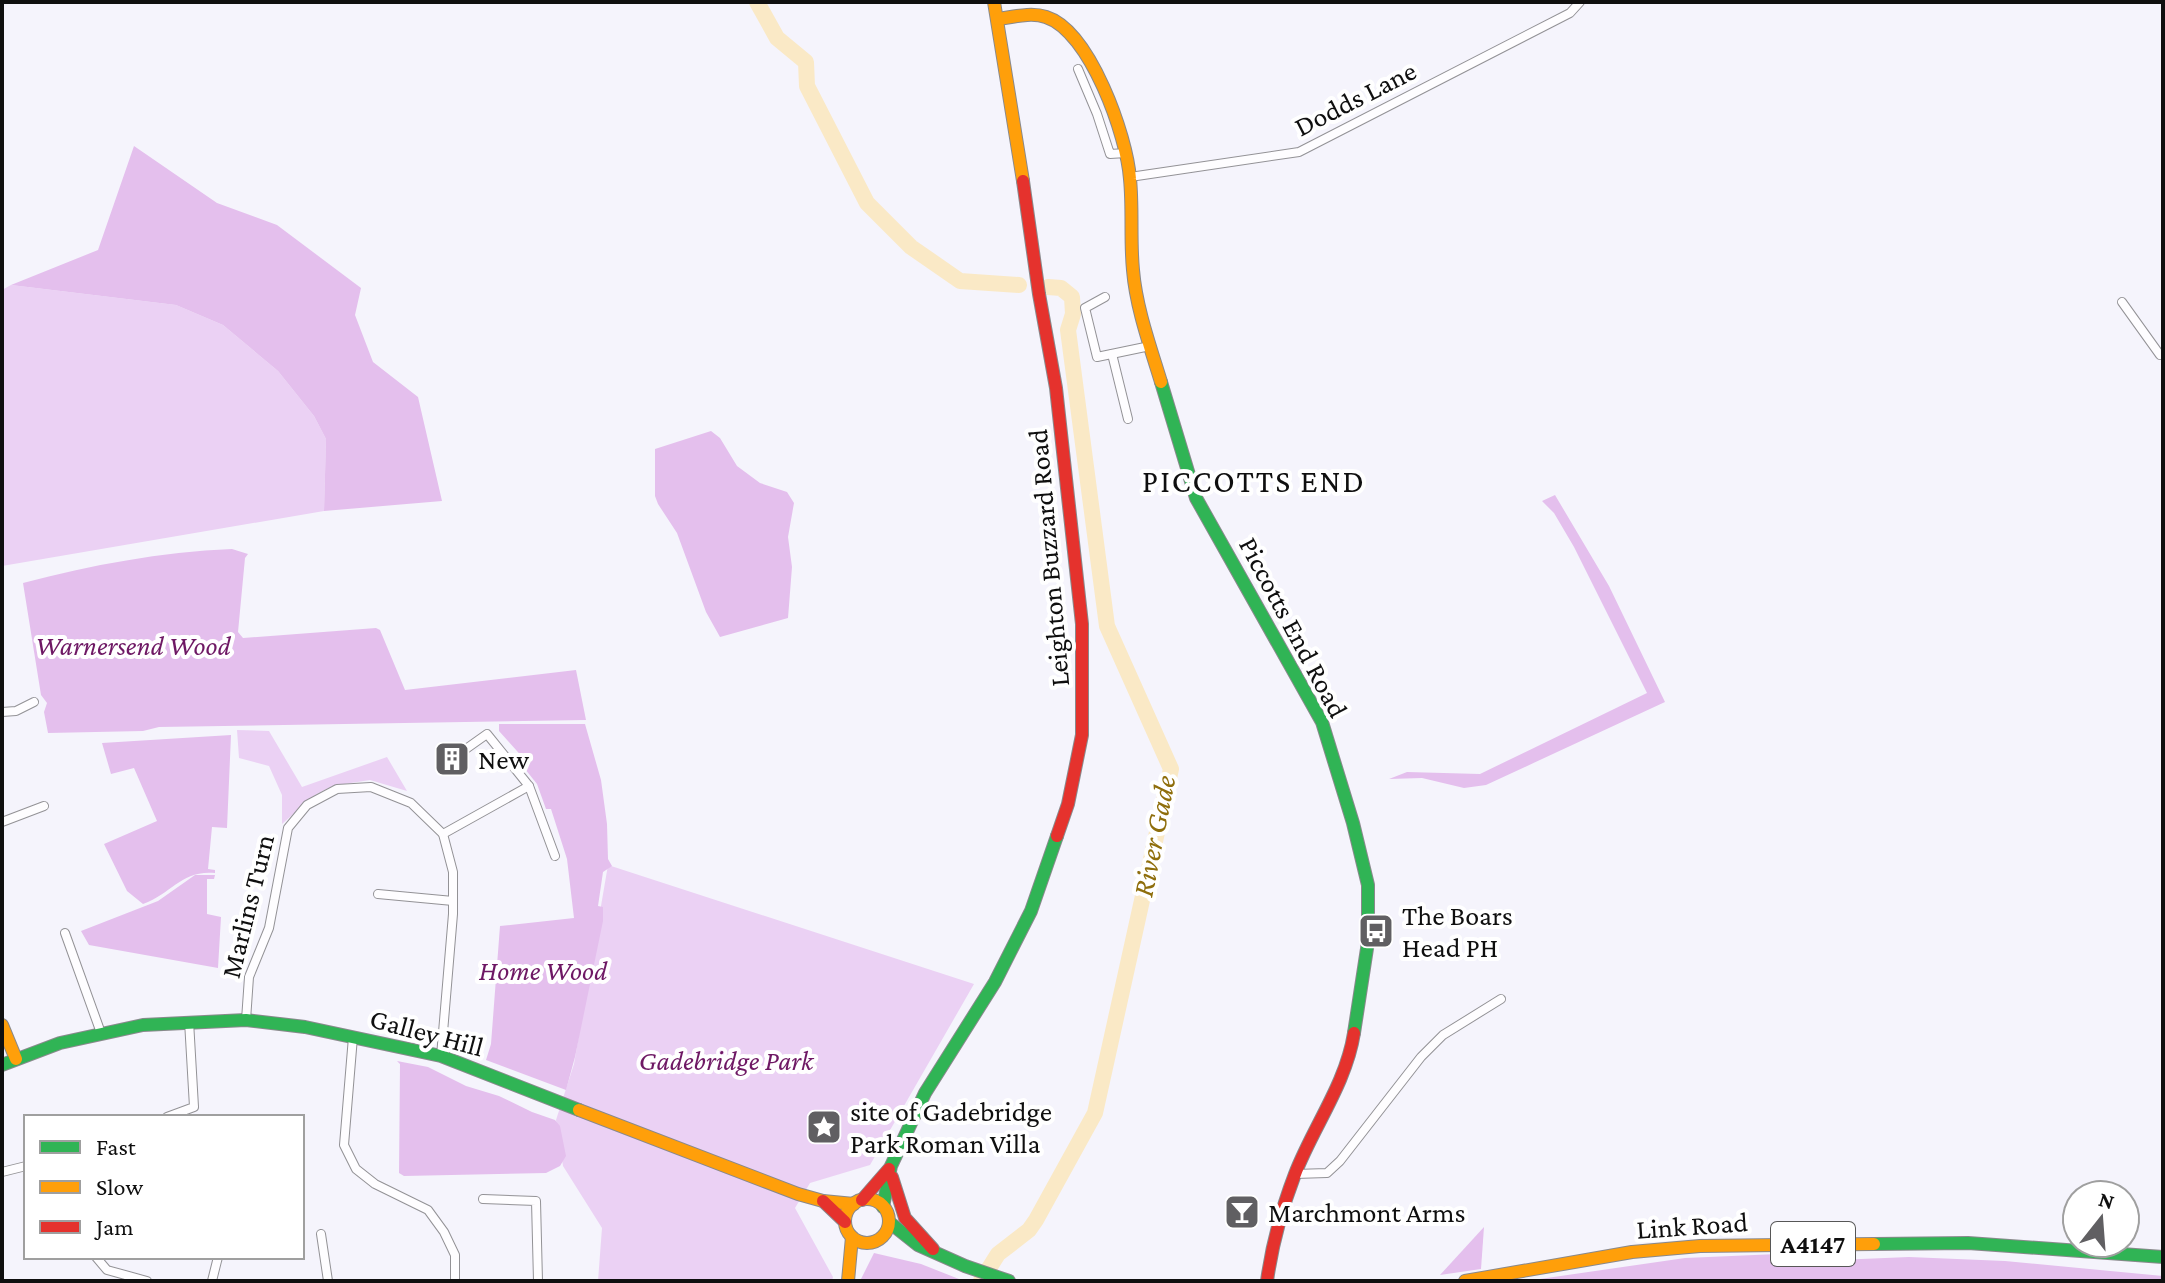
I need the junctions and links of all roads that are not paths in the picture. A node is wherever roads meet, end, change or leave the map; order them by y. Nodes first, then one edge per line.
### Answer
1 (994, 2) edge
2 (1580, 2) edge
3 (998, 19) junction
4 (1078, 69) dead end
5 (1126, 153) junction
6 (1130, 177) junction
7 (1105, 297) dead end
8 (2122, 302) dead end
9 (1150, 346) junction
10 (1112, 354) junction
11 (2162, 355) edge
12 (1128, 419) dead end
13 (34, 702) dead end
14 (2, 712) edge
15 (456, 756) dead end
16 (529, 786) junction
17 (44, 806) dead end
18 (2, 822) edge
19 (443, 834) junction
20 (555, 856) dead end
21 (378, 894) dead end
22 (453, 901) junction
23 (65, 933) dead end
24 (1501, 999) dead end
25 (246, 1020) junction
26 (189, 1021) junction
27 (2, 1025) edge
28 (101, 1033) junction
29 (353, 1037) junction
30 (441, 1056) junction
31 (16, 1059) junction
32 (2, 1065) edge
33 (172, 1115) edge
34 (24, 1166) edge
35 (891, 1166) junction
36 (2, 1172) edge
37 (1295, 1174) junction
38 (483, 1199) dead end
39 (823, 1201) junction
40 (858, 1202) junction
41 (883, 1207) junction
42 (845, 1222) junction
43 (889, 1222) junction
44 (321, 1234) dead end
45 (852, 1237) junction
46 (874, 1242) junction
47 (918, 1245) junction
48 (939, 1255) junction
49 (2163, 1257) edge
50 (98, 1259) edge
51 (218, 1259) edge
52 (850, 1275) edge
53 (1003, 1279) edge
54 (1267, 1280) edge
55 (147, 1281) edge
56 (212, 1281) edge
57 (328, 1281) edge
58 (455, 1281) edge
59 (538, 1281) edge
60 (1465, 1281) edge

1 - 3 main road, Leighton Buzzard Road
2 - 6 street, Dodds Lane
3 - 5 main road, Piccotts End Road
3 - 35 main road, Leighton Buzzard Road
4 - 5 street
5 - 6 main road, Piccotts End Road
6 - 9 main road, Piccotts End Road
7 - 10 street
8 - 11 street
9 - 10 street
9 - 37 main road, Piccotts End Road
10 - 12 street
13 - 14 street
15 - 16 street
16 - 19 street
16 - 20 street
17 - 18 street
19 - 22 street
19 - 25 street, Marlins Turn
21 - 22 street
22 - 30 street
23 - 28 street
24 - 37 street
25 - 26 main road, Galley Hill
25 - 29 main road, Galley Hill
26 - 28 main road, Galley Hill
26 - 33 street
27 - 31 main road
28 - 31 main road, Galley Hill
29 - 30 main road, Galley Hill
29 - 58 street
30 - 39 main road, Galley Hill
31 - 32 main road, Galley Hill
34 - 36 street
35 - 40 main road, Leighton Buzzard Road
35 - 41 main road, Leighton Buzzard Road
35 - 48 main road
37 - 54 main road, Piccotts End Road
38 - 59 street
39 - 40 main road, Galley Hill
39 - 42 main road, Galley Hill
40 - 41 main road
40 - 42 main road
41 - 43 main road
42 - 45 main road
43 - 46 main road
43 - 47 main road
44 - 57 street
45 - 46 main road
45 - 52 main road
46 - 47 main road
46 - 52 main road
47 - 48 main road
48 - 53 main road
49 - 60 main road, Link Road / A4147
50 - 55 street
51 - 56 street

